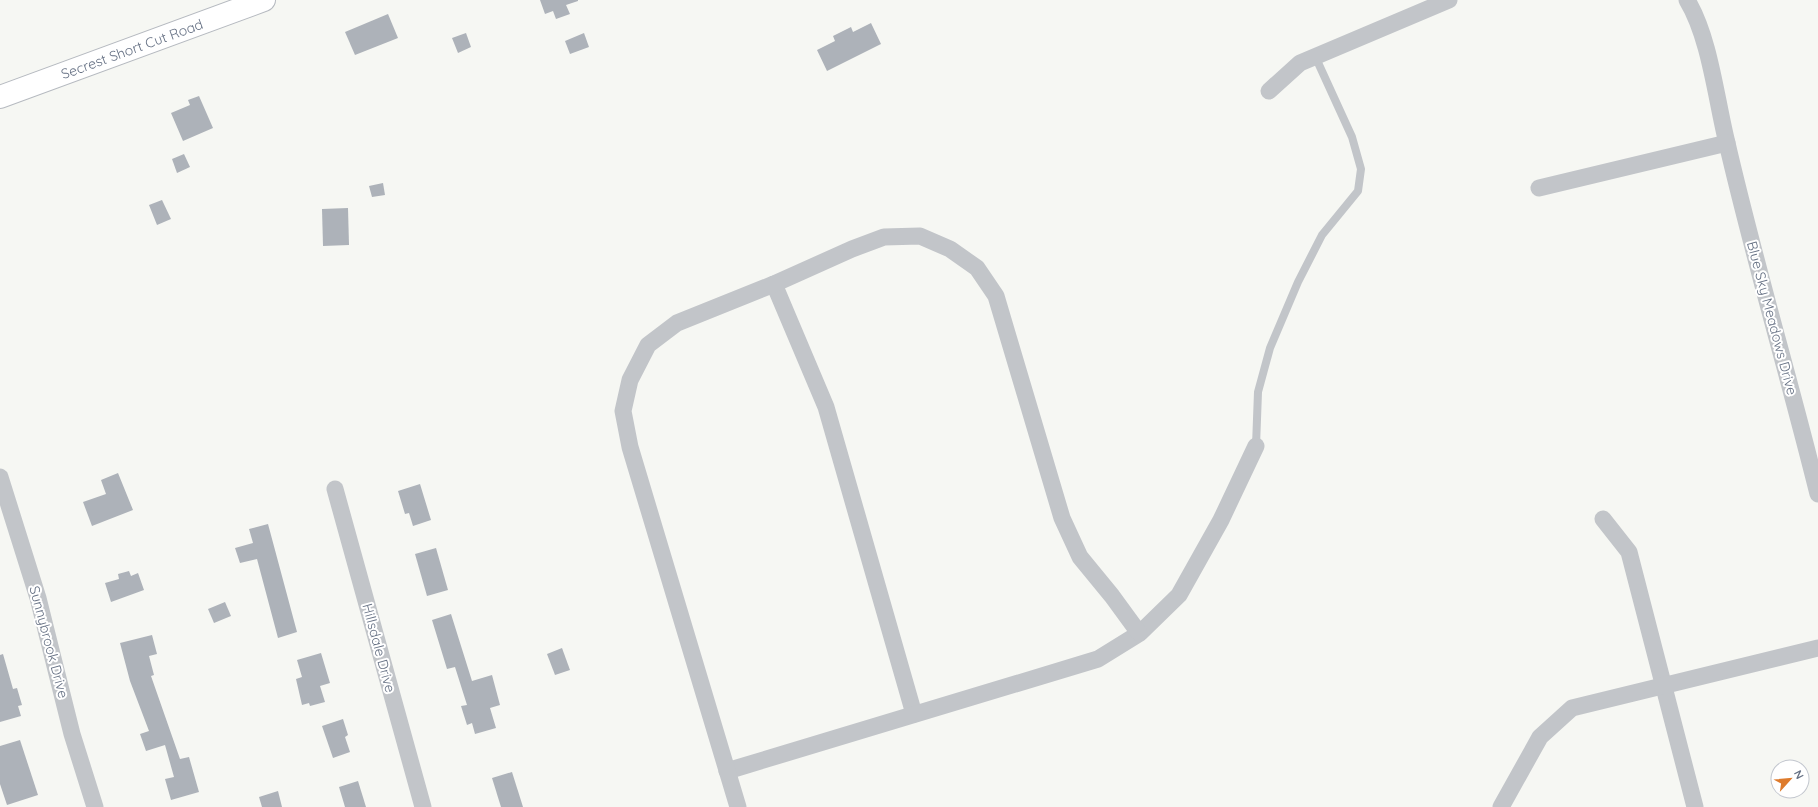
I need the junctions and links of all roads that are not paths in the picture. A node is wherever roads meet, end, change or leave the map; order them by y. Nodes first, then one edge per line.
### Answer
1 (264, 0) edge
2 (1448, 0) edge
3 (1687, 0) edge
4 (1315, 56) junction
5 (1269, 91) dead end
6 (0, 97) edge
7 (1726, 142) junction
8 (1539, 188) dead end
9 (774, 284) junction
10 (1256, 446) joint
11 (0, 477) edge
12 (335, 489) dead end
13 (1818, 494) edge
14 (1603, 519) dead end
15 (1139, 633) junction
16 (1818, 648) edge
17 (1664, 685) junction
18 (914, 714) junction
19 (727, 771) junction
20 (95, 807) edge
21 (423, 807) edge
22 (738, 807) edge
23 (1501, 807) edge
24 (1695, 807) edge

1 - 6 main road, Secrest Short Cut Road
2 - 4 street
3 - 7 street, Blue Sky Meadows Drive
4 - 5 street
4 - 10 lane
7 - 8 street
7 - 13 street, Blue Sky Meadows Drive
9 - 15 street
9 - 18 street
9 - 19 street
10 - 15 street
11 - 20 street, Sunnybrook Drive
12 - 21 street, Hillsdale Drive
14 - 17 street
15 - 18 street
16 - 17 street
17 - 23 street
17 - 24 street
18 - 19 street
19 - 22 street

